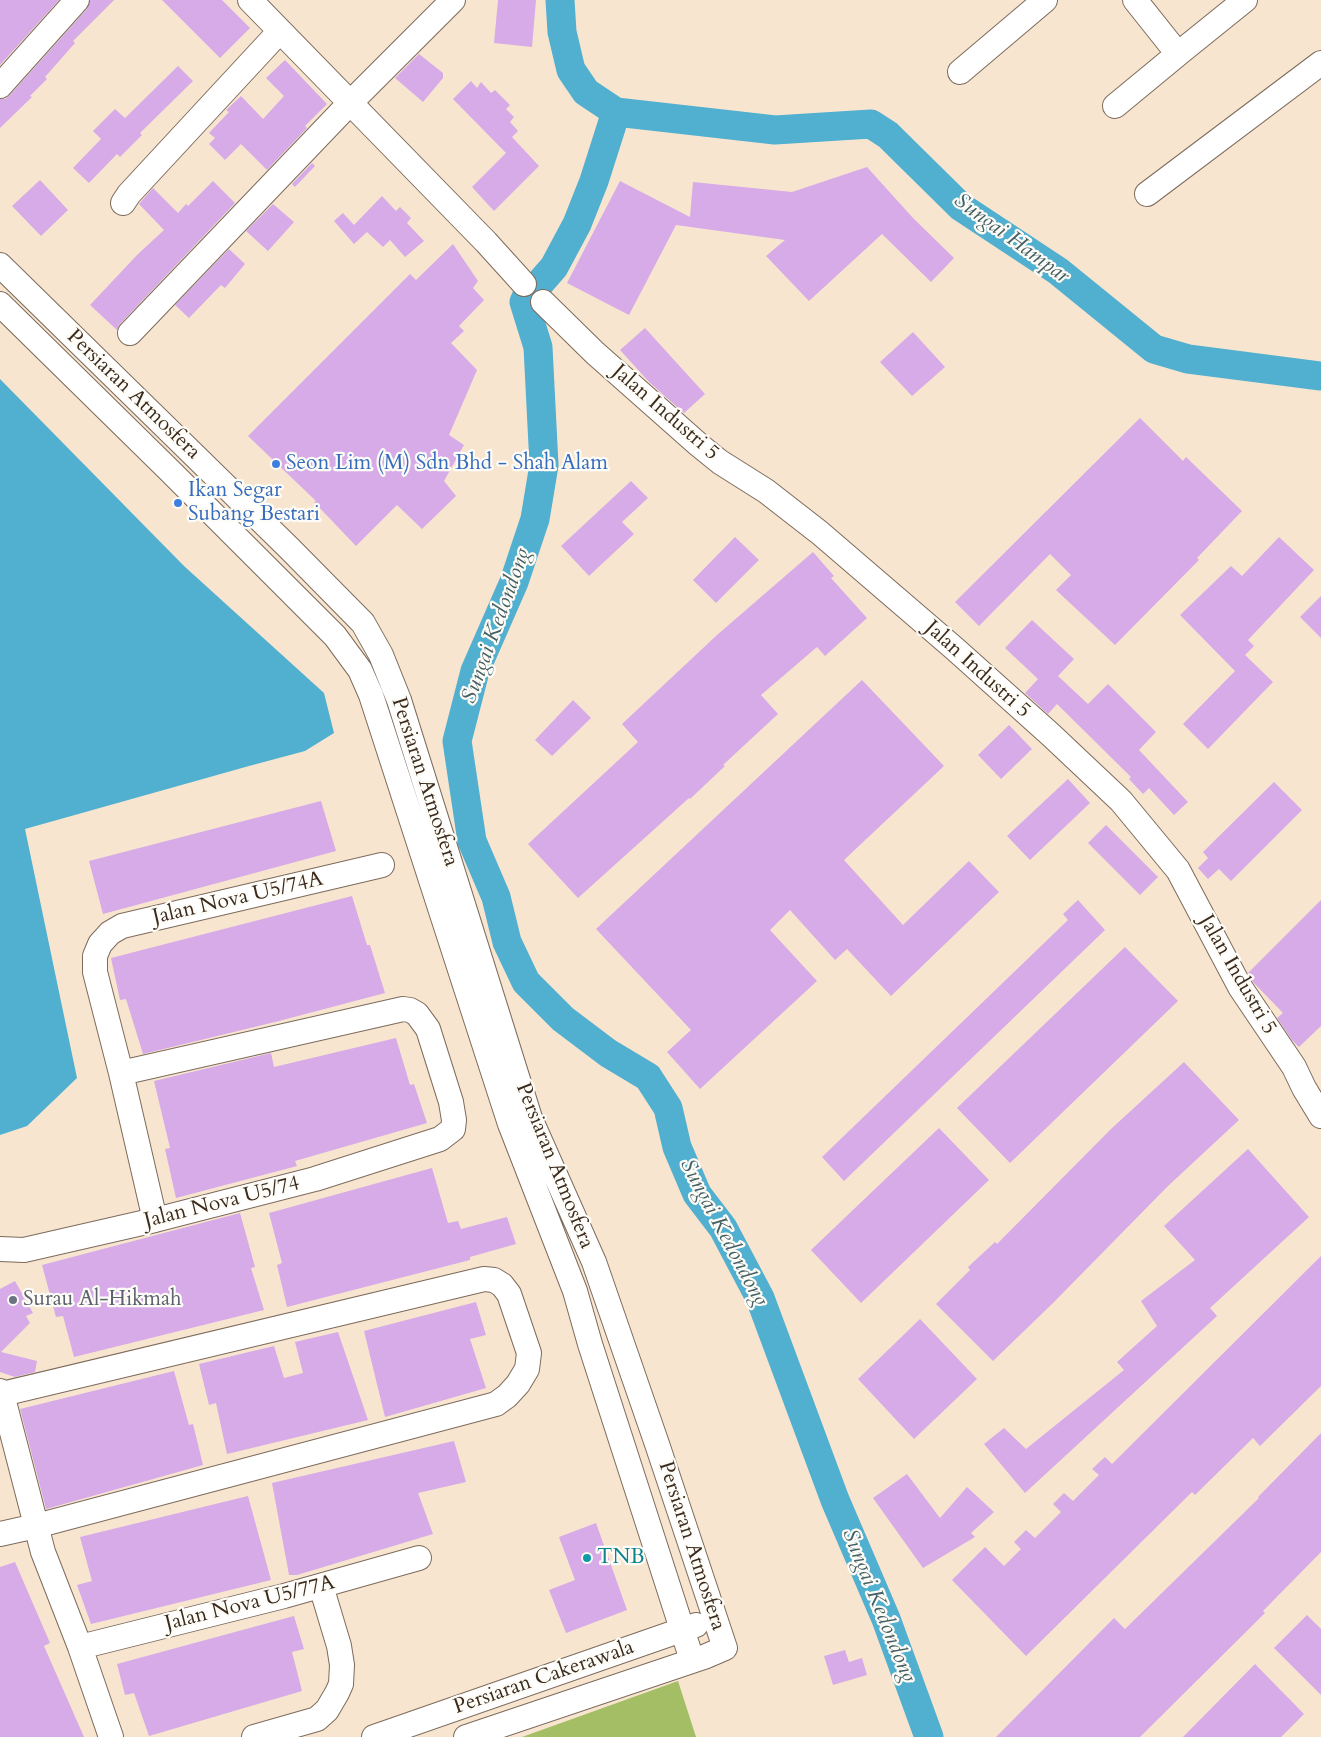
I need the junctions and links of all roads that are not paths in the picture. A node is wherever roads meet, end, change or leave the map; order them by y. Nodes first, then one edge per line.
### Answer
1 (76, 0) edge
2 (250, 0) edge
3 (453, 0) edge
4 (1045, 0) edge
5 (1135, 0) edge
6 (1245, 0) edge
7 (280, 31) junction
8 (1178, 54) junction
9 (1321, 63) edge
10 (960, 72) dead end
11 (0, 86) edge
12 (350, 103) junction
13 (1115, 106) dead end
14 (1147, 194) dead end
15 (122, 203) dead end
16 (0, 265) edge
17 (524, 284) dead end
18 (543, 302) dead end
19 (0, 304) edge
20 (130, 333) dead end
21 (382, 866) dead end
22 (120, 1073) junction
23 (1321, 1116) edge
24 (155, 1220) junction
25 (0, 1249) edge
26 (1, 1393) edge
27 (36, 1526) junction
28 (0, 1534) edge
29 (419, 1558) dead end
30 (321, 1586) junction
31 (715, 1618) junction
32 (682, 1630) junction
33 (80, 1647) junction
34 (692, 1660) junction
35 (111, 1737) edge
36 (254, 1737) edge
37 (374, 1737) edge
38 (466, 1737) edge

1 - 11 street
2 - 7 street
3 - 12 street
4 - 10 street
5 - 8 street
6 - 8 street
7 - 12 street
7 - 15 street
8 - 13 street
9 - 14 street
12 - 17 street
12 - 20 street
16 - 31 street, Persiaran Atmosfera
18 - 23 street, Jalan Industri 5
19 - 32 street, Persiaran Atmosfera
21 - 22 street, Jalan Nova U5/74A
22 - 24 street
22 - 24 street, Jalan Nova U5/74
24 - 25 street, Jalan Nova U5/74
26 - 27 street
26 - 27 street
27 - 28 street
27 - 33 street
29 - 30 street, Jalan Nova U5/77A
30 - 33 street, Jalan Nova U5/77A
30 - 36 street
31 - 32 street, Persiaran Cakerawala
31 - 34 street, Persiaran Atmosfera
32 - 34 street, Persiaran Atmosfera
32 - 37 street, Persiaran Cakerawala
33 - 35 street
34 - 38 street, Persiaran Cakerawala

